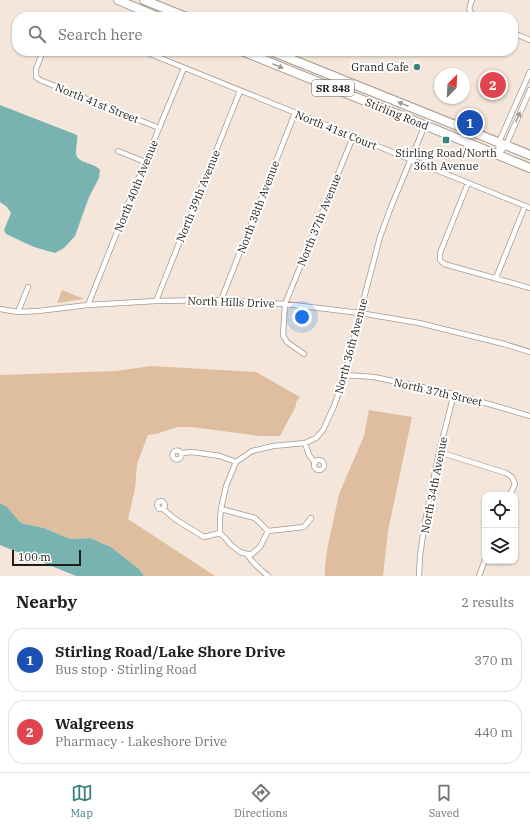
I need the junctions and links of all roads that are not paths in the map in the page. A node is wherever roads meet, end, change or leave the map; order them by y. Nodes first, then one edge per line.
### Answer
1 (118, 0) edge
2 (144, 0) edge
3 (472, 0) edge
4 (146, 12) edge
5 (168, 12) edge
6 (470, 12) edge
7 (518, 34) edge
8 (530, 40) edge
9 (41, 56) edge
10 (155, 56) edge
11 (254, 56) edge
12 (283, 56) edge
13 (184, 68) junction
14 (530, 72) edge
15 (530, 90) edge
16 (240, 91) junction
17 (295, 113) junction
18 (428, 114) junction
19 (408, 119) junction
20 (424, 125) junction
21 (159, 128) junction
22 (354, 137) junction
23 (503, 144) junction
24 (118, 151) dead end
25 (498, 155) junction
26 (530, 155) edge
27 (410, 160) junction
28 (145, 162) junction
29 (530, 168) edge
30 (468, 183) junction
31 (528, 207) edge
32 (496, 278) junction
33 (28, 287) dead end
34 (530, 288) edge
35 (221, 300) junction
36 (156, 301) junction
37 (285, 304) junction
38 (88, 305) junction
39 (0, 309) edge
40 (18, 312) junction
41 (360, 313) junction
42 (530, 352) edge
43 (304, 354) dead end
44 (345, 375) junction
45 (454, 394) junction
46 (530, 416) edge
47 (305, 443) junction
48 (439, 452) junction
49 (181, 454) dead end
50 (236, 462) junction
51 (315, 463) dead end
52 (511, 492) edge
53 (221, 508) junction
54 (163, 509) dead end
55 (311, 518) dead end
56 (268, 531) junction
57 (220, 533) junction
58 (247, 554) junction
59 (484, 564) edge
60 (268, 576) edge
61 (419, 576) edge
62 (479, 576) edge

1 - 4 main road
2 - 5 main road
3 - 6 street
7 - 8 street
9 - 21 street, North 41st Street
10 - 13 street, North 41st Court
11 -> 19 main road, Stirling Road / SR 848
18 -> 12 main road, Stirling Road / SR 848
13 - 16 street, North 41st Court
13 - 21 street, North 40th Avenue
14 - 23 street
23 -> 15 street
16 - 17 street, North 41st Court
16 - 36 street, North 39th Avenue
17 - 22 street, North 41st Court
17 - 35 street, North 38th Avenue
18 - 19 main road
18 - 23 main road, Stirling Road / SR 848
19 - 20 main road, Stirling Road / SR 848
20 - 25 main road, Stirling Road / SR 848
20 - 27 street, North 36th Avenue
21 - 28 street, North 40th Avenue
22 - 27 street, North 41st Court
22 - 37 street, North 37th Avenue
23 - 25 street
23 - 26 main road, Stirling Road / SR 848
24 - 28 street
25 - 29 main road, Stirling Road / SR 848
27 - 30 street, North 41st Court
27 - 41 street, North 36th Avenue
28 - 38 street, North 40th Avenue
30 - 31 street, North 41st Court
30 - 32 street
31 - 32 street
32 - 34 street
33 - 40 street
35 - 36 street, North Hills Drive
35 - 37 street, North Hills Drive
36 - 38 street, North Hills Drive
37 - 41 street, North Hills Drive
37 - 43 street, North 37th Avenue
38 - 40 street, North Hills Drive
39 - 40 street, North Hills Drive
41 - 42 street, North Hills Drive
41 - 44 street, North 36th Avenue
44 - 45 street, North 37th Street
44 - 47 street, North 36th Avenue
45 - 46 street, North 37th Street
45 - 48 street, North 34th Avenue
47 - 50 street, North 36th Avenue
47 - 51 street
48 - 52 street
48 - 61 street, North 34th Avenue
49 - 50 street
50 - 53 street
53 - 56 street
53 - 57 street
54 - 57 street
55 - 56 street
56 - 58 street
57 - 58 street
58 - 60 street
59 - 62 street

